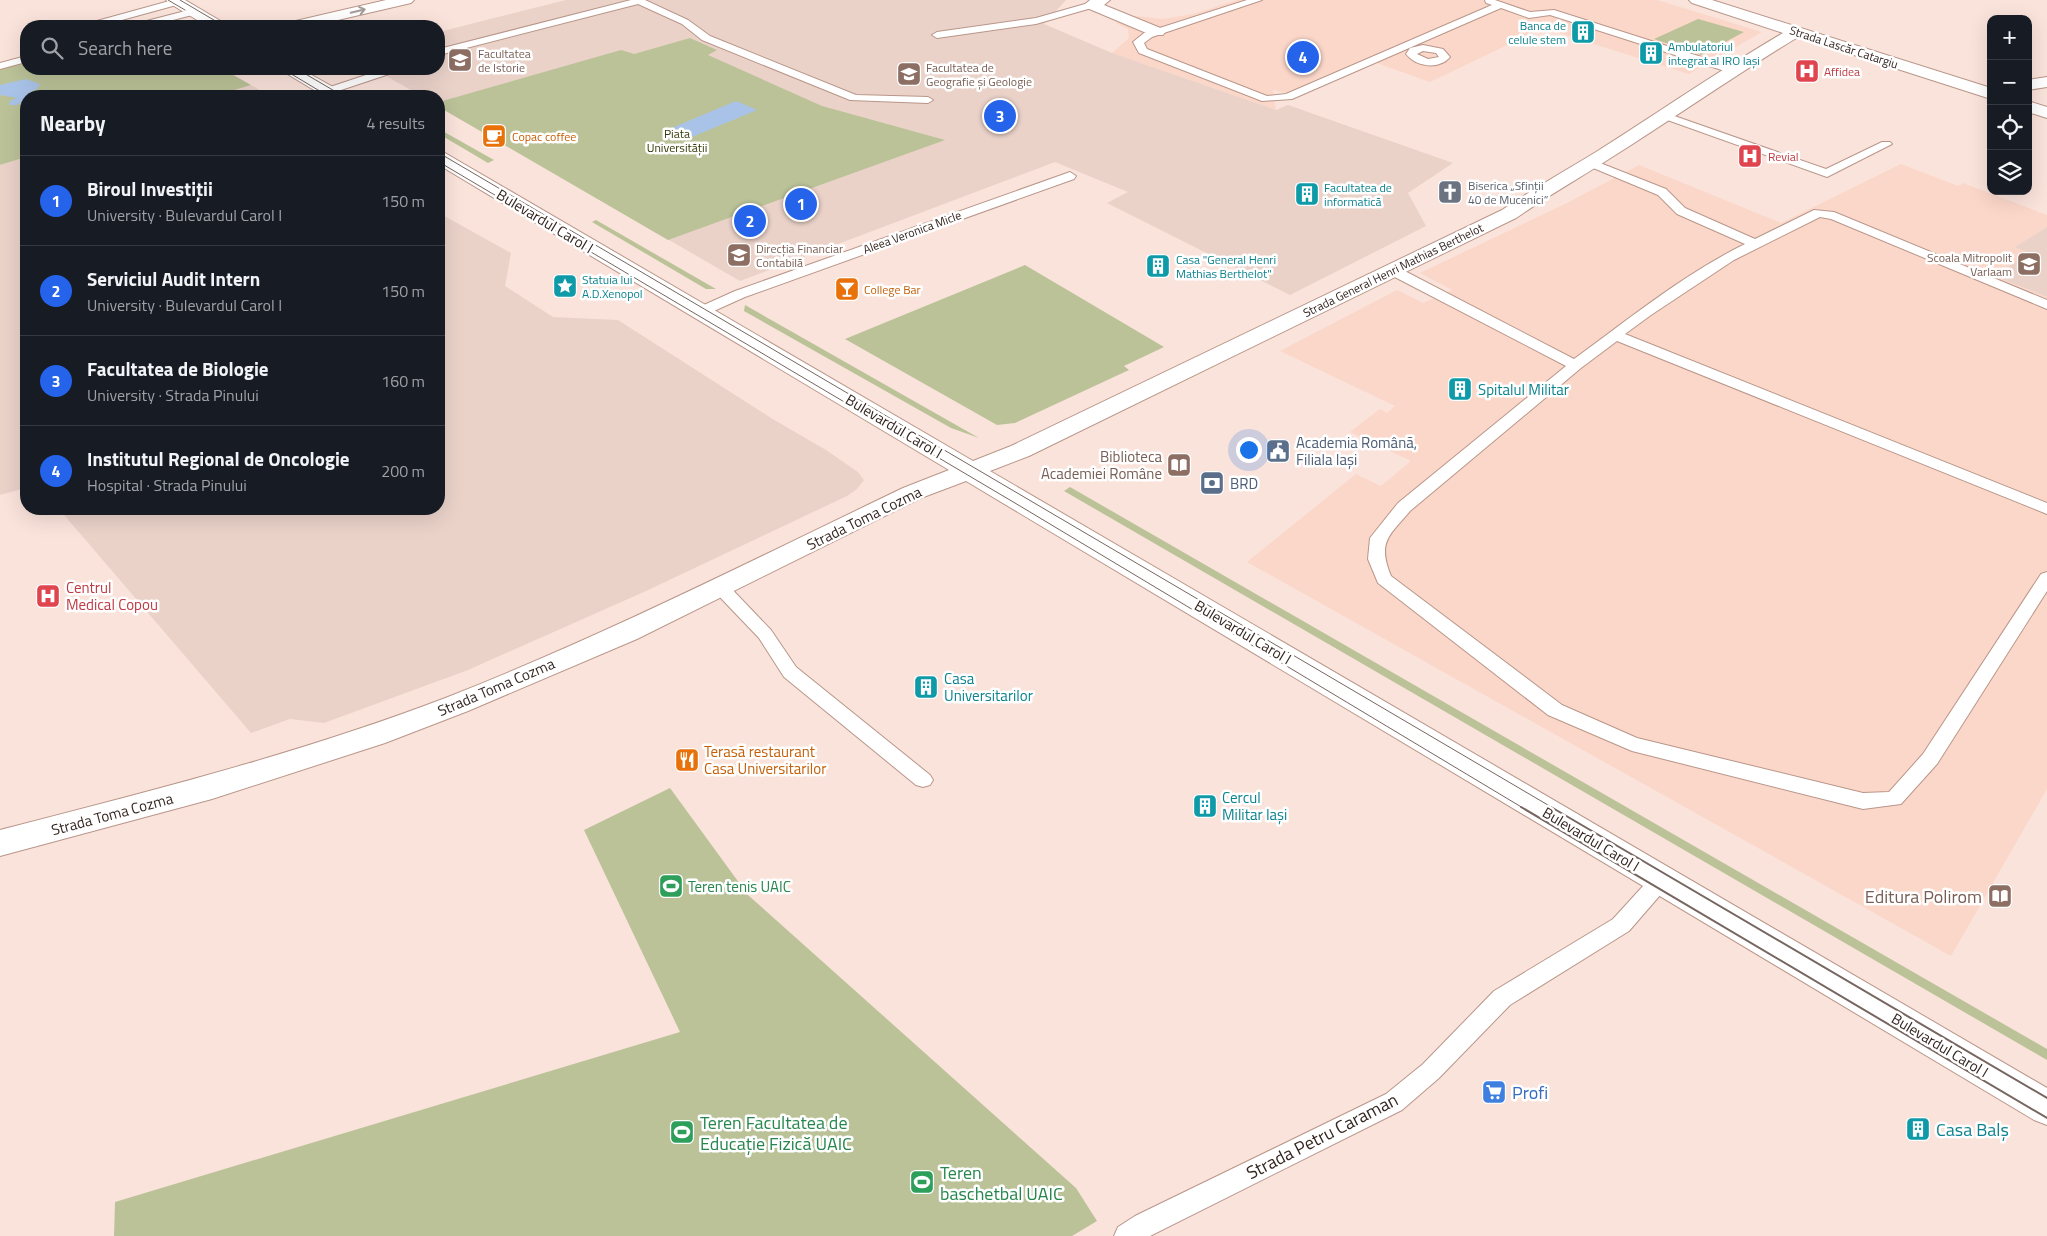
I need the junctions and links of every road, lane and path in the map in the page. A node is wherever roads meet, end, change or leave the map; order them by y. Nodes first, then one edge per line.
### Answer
1 (406, 0) edge
2 (1256, 0) edge
3 (1487, 0) edge
4 (1697, 0) edge
5 (176, 1) edge
6 (1092, 2) edge
7 (1500, 5) junction
8 (193, 12) junction
9 (111, 20) edge
10 (162, 20) edge
11 (207, 20) edge
12 (319, 20) edge
13 (1157, 32) junction
14 (1796, 32) junction
15 (937, 34) dead end
16 (445, 50) edge
17 (20, 61) edge
18 (0, 66) edge
19 (1732, 70) junction
20 (300, 75) edge
21 (379, 75) edge
22 (2047, 82) edge
23 (2032, 84) edge
24 (325, 90) edge
25 (342, 90) edge
26 (1987, 93) edge
27 (928, 100) dead end
28 (2032, 107) edge
29 (2047, 112) edge
30 (1663, 115) junction
31 (1886, 144) dead end
32 (445, 162) edge
33 (1590, 162) junction
34 (1070, 176) dead end
35 (1756, 244) junction
36 (1392, 270) junction
37 (2047, 305) edge
38 (700, 312) junction
39 (1615, 335) junction
40 (1576, 365) junction
41 (970, 471) junction
42 (2047, 510) edge
43 (2047, 578) edge
44 (720, 588) junction
45 (923, 780) dead end
46 (0, 843) edge
47 (1661, 880) junction
48 (2047, 1108) edge
49 (1127, 1236) edge

12 -> 1 street
2 - 13 lane
3 - 7 lane
4 - 14 street, Strada Lascăr Catargiu
5 - 8 street
5 - 9 lane
6 - 13 street
6 - 15 lane
7 - 13 lane
7 - 19 lane
8 - 10 lane
8 - 11 street
14 - 19 street, Strada General Henri Mathias Berthelot
14 - 26 street, Strada Lascăr Catargiu
16 - 27 lane
17 - 18 lane
19 - 30 street, Strada General Henri Mathias Berthelot
20 - 24 street
21 - 25 lane
22 - 23 street
28 - 29 street
30 - 31 lane
30 - 33 street, Strada General Henri Mathias Berthelot
32 - 38 street, Bulevardul Carol I
33 - 35 lane
33 - 36 street, Strada General Henri Mathias Berthelot
34 - 38 lane, Aleea Veronica Micle
35 - 37 lane
35 - 39 lane
36 - 40 lane
36 - 41 street, Strada General Henri Mathias Berthelot
38 - 41 street, Bulevardul Carol I
39 - 40 lane
39 - 42 lane
40 - 43 lane
41 - 44 street, Strada Toma Cozma
41 - 47 street, Bulevardul Carol I
44 - 45 lane
44 - 46 street, Strada Toma Cozma
47 - 48 street, Bulevardul Carol I
47 - 49 lane, Strada Petru Caraman

